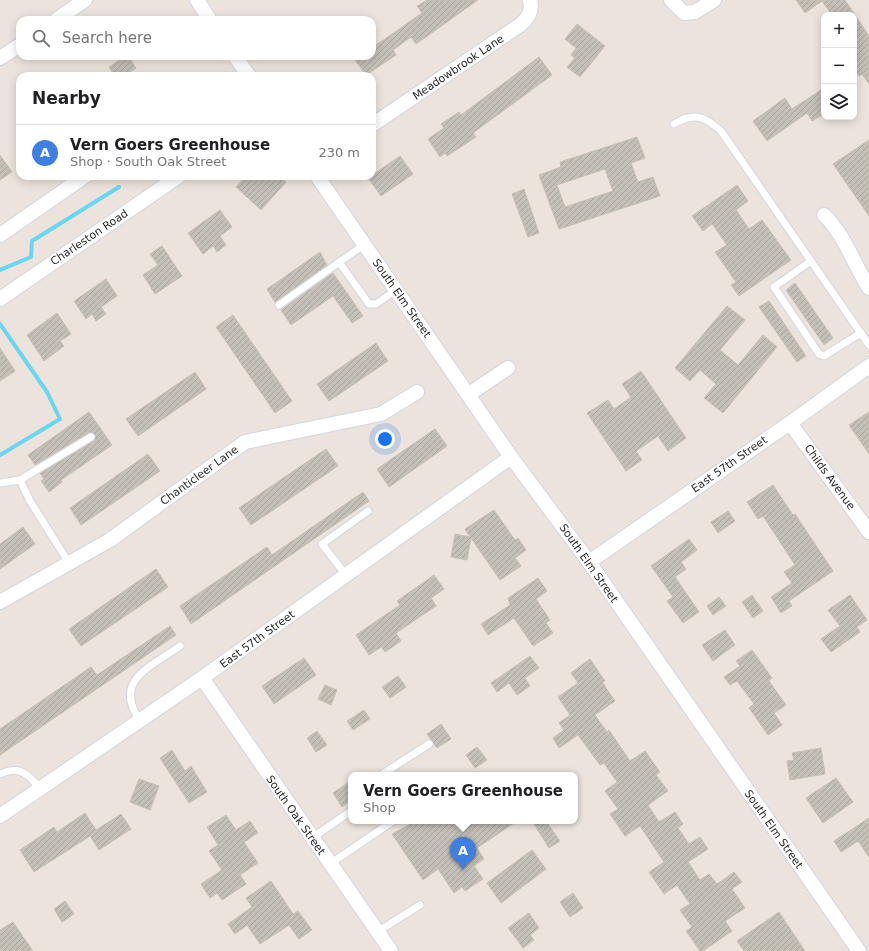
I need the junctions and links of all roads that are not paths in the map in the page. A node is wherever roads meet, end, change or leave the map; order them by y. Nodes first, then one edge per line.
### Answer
1 (85, 0) edge
2 (197, 0) edge
3 (530, 0) edge
4 (671, 0) edge
5 (714, 0) edge
6 (62, 16) edge
7 (207, 16) edge
8 (16, 48) edge
9 (0, 58) edge
10 (238, 60) edge
11 (246, 72) edge
12 (376, 122) edge
13 (674, 124) dead end
14 (79, 180) edge
15 (173, 180) edge
16 (320, 180) edge
17 (824, 215) dead end
18 (0, 235) edge
19 (365, 244) junction
20 (811, 261) junction
21 (339, 262) junction
22 (869, 288) edge
23 (396, 290) junction
24 (0, 299) edge
25 (279, 305) dead end
26 (861, 333) junction
27 (869, 345) edge
28 (869, 366) edge
29 (508, 368) dead end
30 (417, 392) dead end
31 (469, 394) junction
32 (790, 423) junction
33 (92, 437) dead end
34 (512, 457) junction
35 (20, 480) junction
36 (0, 482) edge
37 (368, 511) dead end
38 (869, 532) edge
39 (589, 562) junction
40 (69, 563) junction
41 (346, 576) junction
42 (0, 602) edge
43 (180, 646) dead end
44 (202, 678) junction
45 (140, 721) junction
46 (429, 744) dead end
47 (386, 772) edge
48 (0, 774) edge
49 (40, 789) junction
50 (348, 813) edge
51 (0, 816) edge
52 (389, 824) edge
53 (312, 838) junction
54 (330, 864) junction
55 (420, 905) dead end
56 (377, 932) junction
57 (390, 951) edge
58 (859, 951) edge

1 - 6 street
2 - 7 street
3 - 12 street, Meadowbrook Lane
4 - 5 street
8 - 9 street
10 - 11 street
13 - 20 lane
14 - 18 street
15 - 24 street, Charleston Road
16 - 19 street, South Elm Street
17 - 22 street
19 - 21 lane
19 - 23 street, South Elm Street
20 - 26 lane
20 - 26 lane
21 - 23 lane
21 - 25 lane
23 - 31 street, South Elm Street
26 - 27 lane
28 - 32 street, East 57th Street
29 - 31 street
30 - 40 street, Chanticleer Lane
31 - 34 street, South Elm Street
32 - 38 street, Childs Avenue
32 - 39 street, East 57th Street
33 - 35 lane
34 - 39 street, South Elm Street
34 - 41 street, East 57th Street
35 - 36 lane
35 - 40 lane
37 - 41 lane
39 - 58 street, South Elm Street
40 - 42 street, Chanticleer Lane
41 - 44 street, East 57th Street
43 - 45 lane
44 - 45 street, East 57th Street
44 - 53 street, South Oak Street
45 - 49 street, East 57th Street
46 - 47 lane
48 - 49 lane
49 - 51 street, East 57th Street
50 - 53 lane
52 - 54 lane
53 - 54 street, South Oak Street
54 - 56 street, South Oak Street
55 - 56 lane
56 - 57 street, South Oak Street

